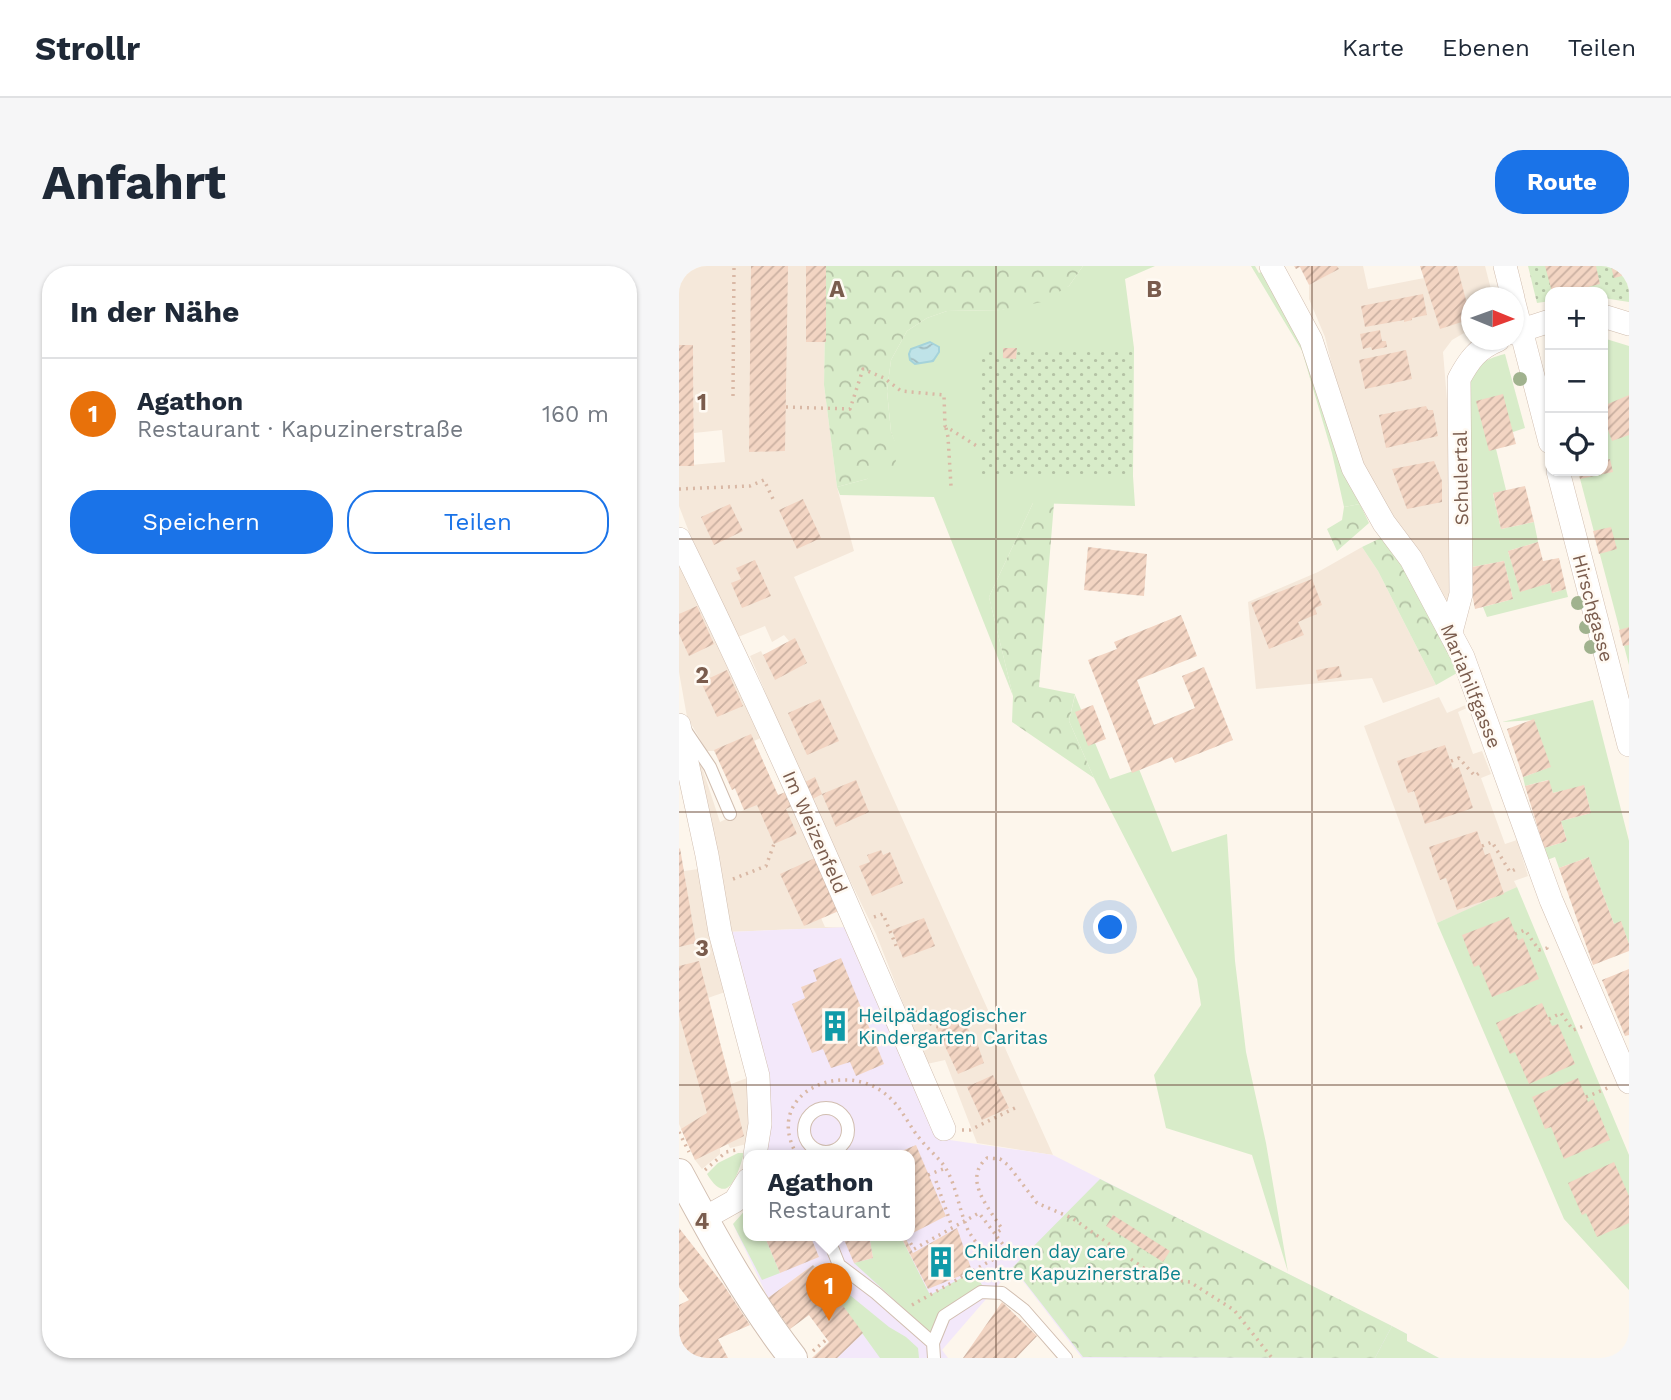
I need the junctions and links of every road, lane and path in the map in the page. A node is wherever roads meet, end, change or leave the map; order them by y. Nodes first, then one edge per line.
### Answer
1 (734, 266) edge
2 (1271, 266) edge
3 (1505, 266) edge
4 (1510, 287) edge
5 (1545, 323) edge
6 (1524, 329) edge
7 (1481, 350) edge
8 (1523, 350) edge
9 (733, 396) dead end
10 (786, 407) dead end
11 (1545, 425) edge
12 (945, 426) junction
13 (980, 448) dead end
14 (1559, 476) edge
15 (951, 486) dead end
16 (679, 489) edge
17 (774, 501) dead end
18 (679, 539) edge
19 (1451, 632) junction
20 (679, 723) edge
21 (1629, 745) edge
22 (1451, 761) dead end
23 (1483, 766) dead end
24 (730, 814) dead end
25 (774, 844) dead end
26 (1482, 846) dead end
27 (1517, 858) dead end
28 (712, 888) junction
29 (1515, 934) dead end
30 (1546, 937) dead end
31 (955, 1018) dead end
32 (1549, 1019) dead end
33 (897, 1020) junction
34 (1591, 1022) dead end
35 (1624, 1083) edge
36 (1586, 1097) dead end
37 (1015, 1108) dead end
38 (944, 1129) dead end
39 (970, 1130) dead end
40 (748, 1150) edge
41 (795, 1150) edge
42 (743, 1152) edge
43 (946, 1168) junction
44 (690, 1173) edge
45 (928, 1175) dead end
46 (936, 1181) dead end
47 (743, 1188) edge
48 (703, 1219) junction
49 (965, 1220) junction
50 (952, 1227) junction
51 (996, 1234) junction
52 (829, 1241) edge
53 (909, 1241) edge
54 (990, 1262) junction
55 (923, 1299) dead end
56 (827, 1339) dead end
57 (933, 1343) junction
58 (819, 1346) dead end
59 (793, 1358) edge
60 (934, 1358) edge
61 (1066, 1358) edge
62 (1272, 1358) edge

1 - 9 path
2 - 19 street, Mariahilfgasse
3 - 4 street
5 - 6 street
7 - 19 street, Schulertal
8 - 11 street
10 - 12 path
12 - 13 path
12 - 15 path
14 - 21 street, Hirschgasse
16 - 17 path
18 - 33 street, Im Weizenfeld
19 - 35 street, Mariahilfgasse
20 - 24 lane
20 - 28 street
22 - 23 path
25 - 28 path
26 - 27 path
28 - 40 street
29 - 30 path
31 - 33 path
32 - 34 path
33 - 38 street, Im Weizenfeld
35 - 36 path
37 - 39 path
41 - 43 path
42 - 44 path
43 - 45 path
43 - 49 path
44 - 48 street
46 - 50 path
47 - 48 street
48 - 59 street
49 - 50 path
49 - 51 path
49 - 54 path
50 - 53 path
51 - 54 path
51 - 62 path
52 - 57 lane
54 - 55 path
56 - 58 path
57 - 60 lane
57 - 61 lane

